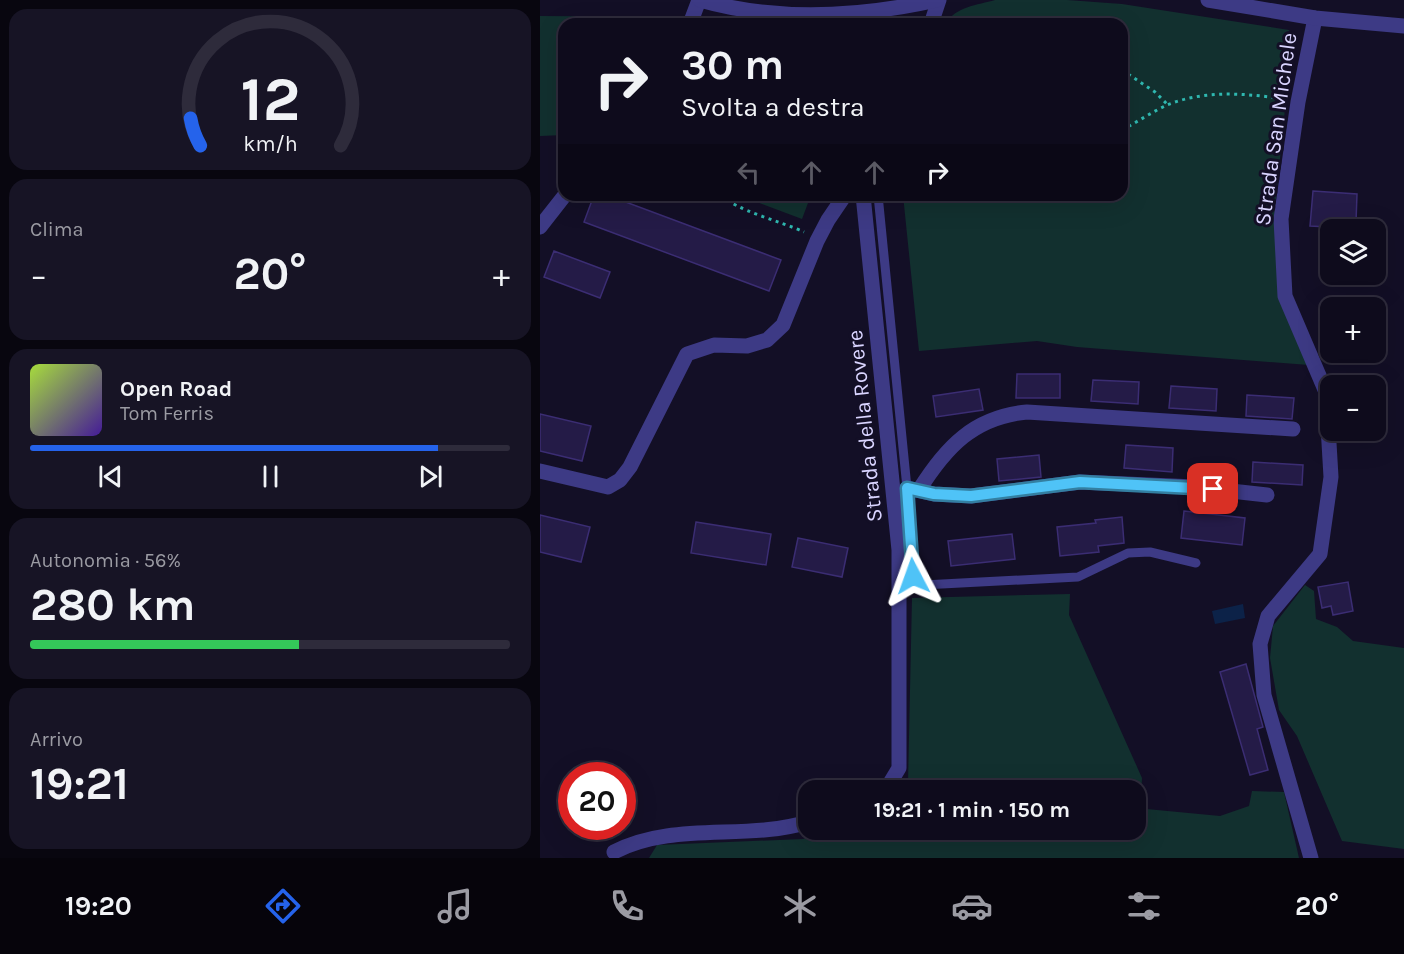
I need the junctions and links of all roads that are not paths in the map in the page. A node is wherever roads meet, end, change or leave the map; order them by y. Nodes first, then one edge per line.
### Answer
1 (700, 0) edge
2 (938, 0) edge
3 (1216, 1) edge
4 (692, 18) edge
5 (933, 18) edge
6 (1315, 18) junction
7 (1404, 26) edge
8 (561, 201) edge
9 (841, 201) edge
10 (863, 201) edge
11 (879, 201) edge
12 (540, 227) edge
13 (1293, 429) dead end
14 (540, 471) edge
15 (913, 489) junction
16 (1267, 495) dead end
17 (1196, 562) dead end
18 (892, 780) edge
19 (798, 824) edge
20 (614, 852) dead end
21 (1311, 858) edge

1 - 2 street
1 - 4 street
2 - 5 street
3 - 6 street
6 - 7 street
6 - 21 street, Strada San Michele
8 - 12 street
9 - 14 street
10 - 18 street, Strada della Rovere
11 - 15 lane
13 - 15 street
15 - 16 street
15 - 17 lane
19 - 20 street

